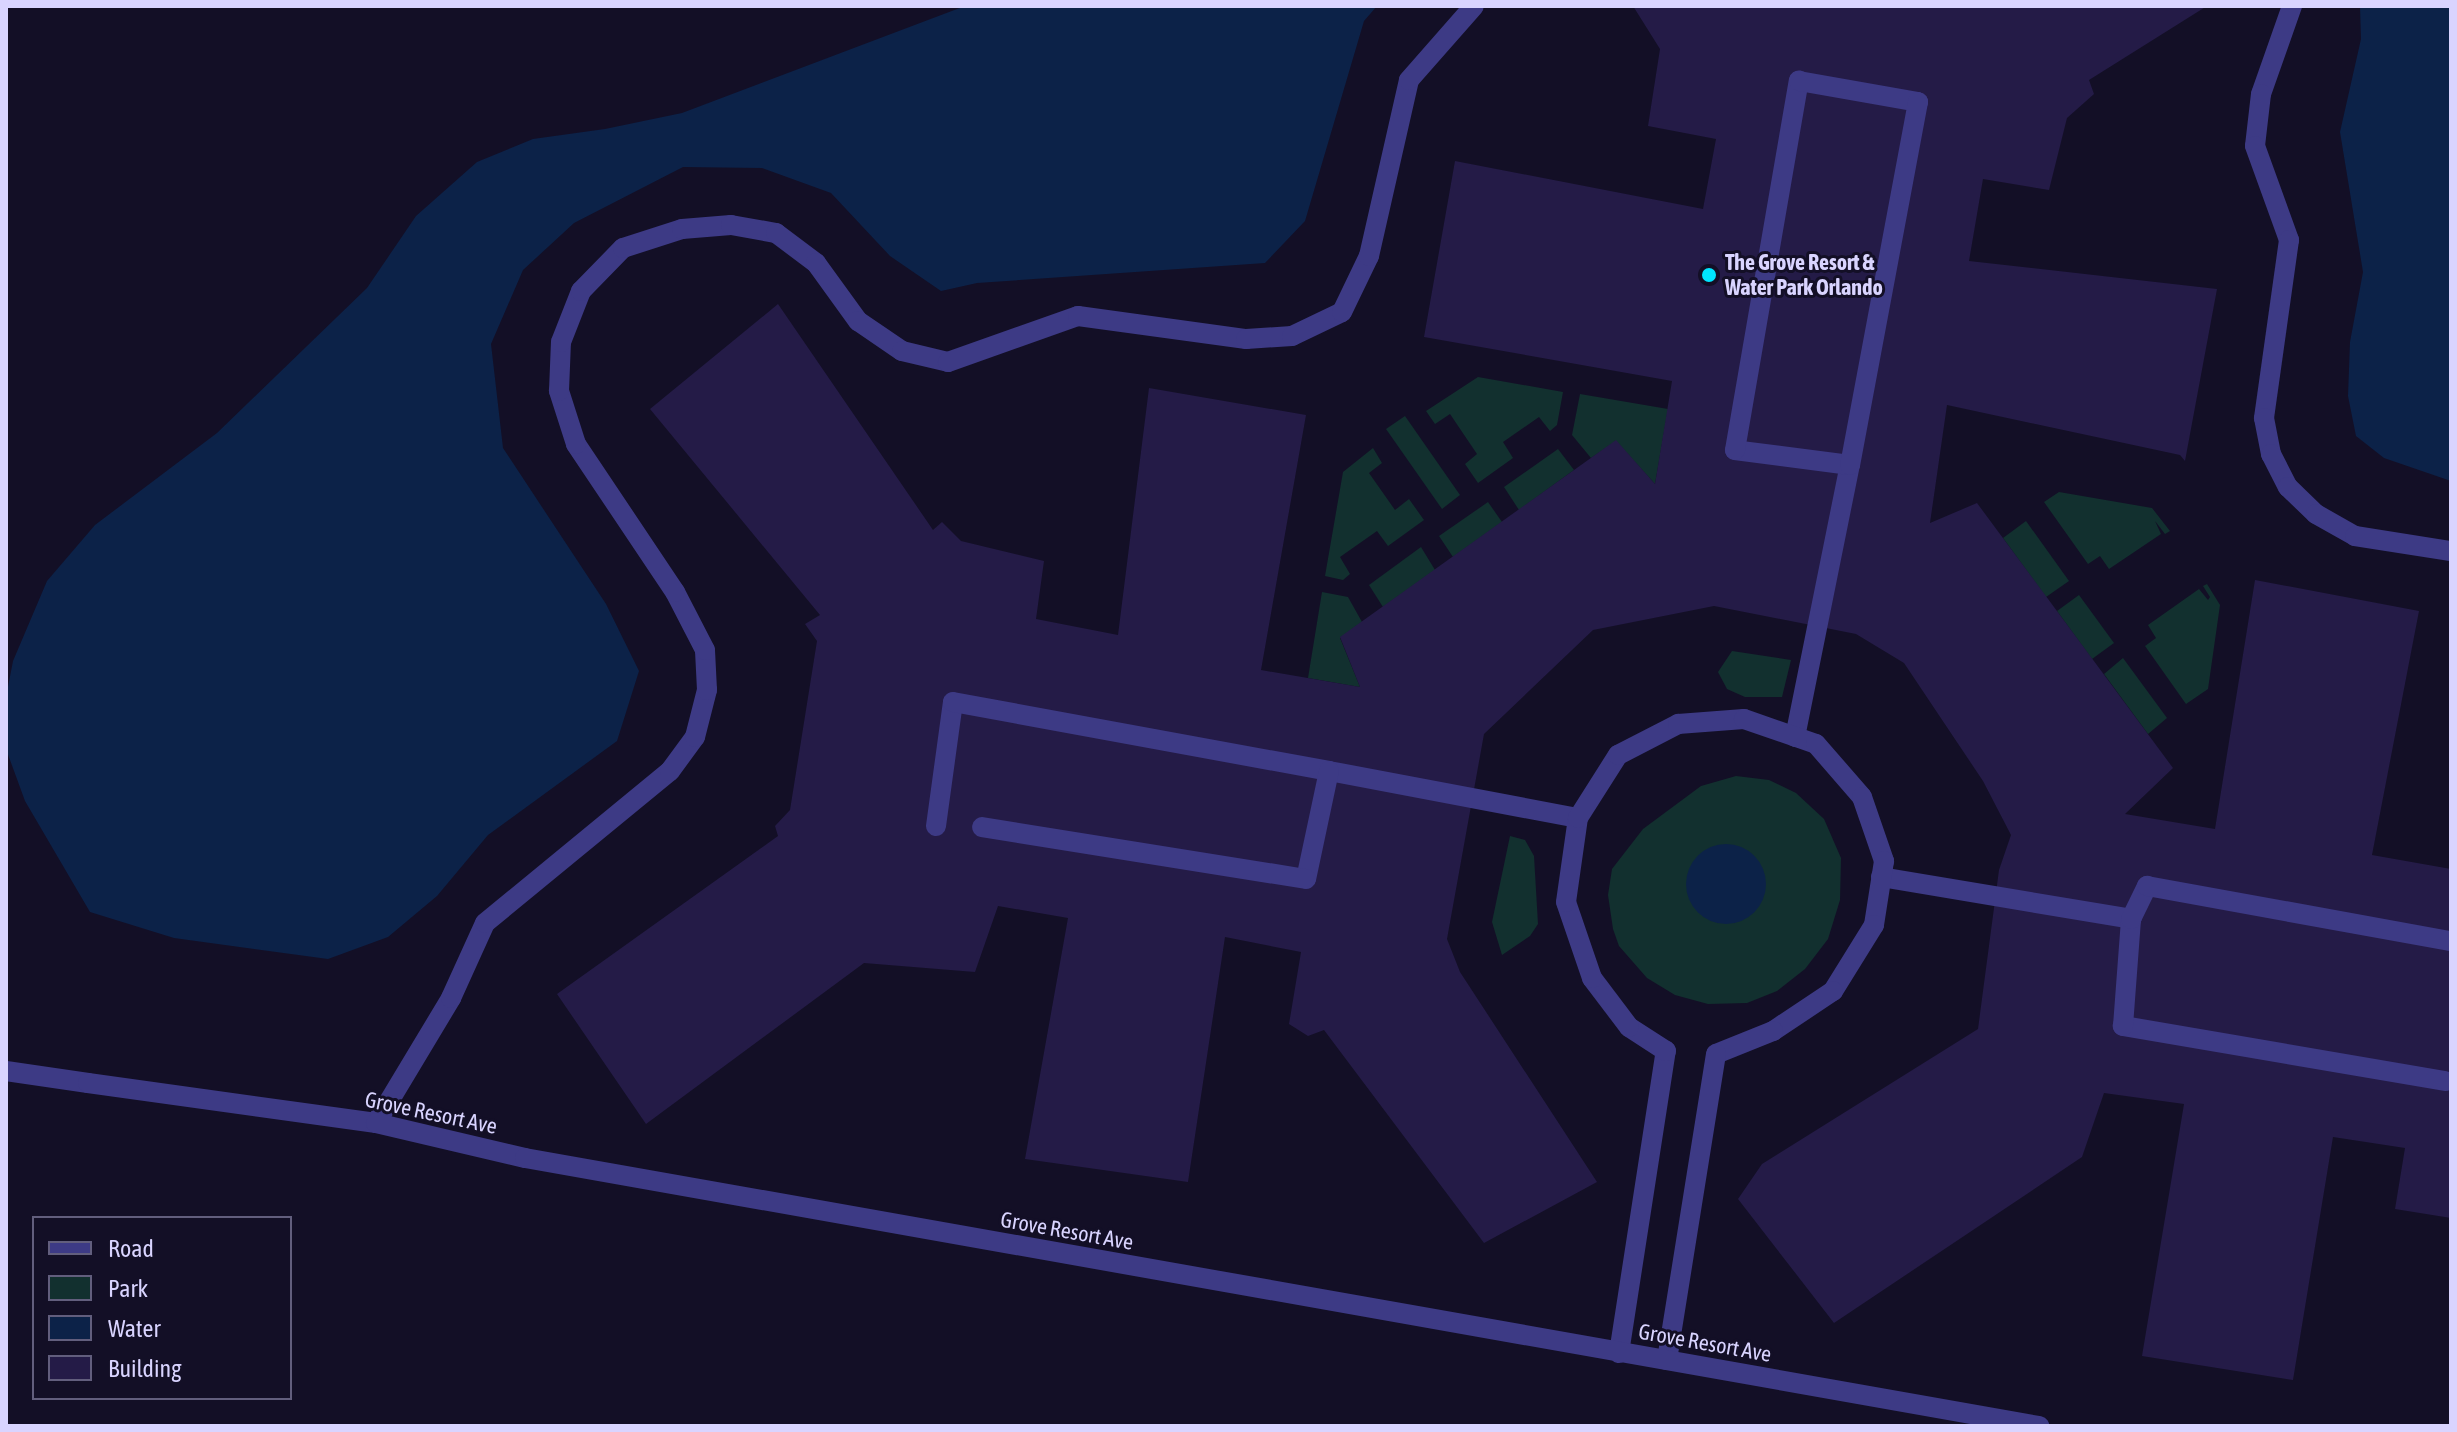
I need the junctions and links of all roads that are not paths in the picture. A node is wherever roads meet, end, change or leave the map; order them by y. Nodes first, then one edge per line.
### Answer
1 (1474, 6) edge
2 (2292, 6) edge
3 (1850, 465) junction
4 (2451, 551) edge
5 (1795, 737) junction
6 (1329, 771) junction
7 (1578, 818) junction
8 (936, 826) dead end
9 (982, 827) dead end
10 (1881, 877) junction
11 (2131, 919) junction
12 (2451, 941) edge
13 (6, 1071) edge
14 (2445, 1081) dead end
15 (376, 1123) junction
16 (1619, 1353) junction
17 (1667, 1360) junction
18 (2039, 1426) edge

1 - 15 street
2 - 4 street
3 - 3 street
3 - 5 street
5 - 7 street
5 - 10 street
6 - 7 street
6 - 8 street
6 - 9 street
7 - 16 street
10 - 11 street
10 - 17 street
11 - 12 street
11 - 14 street
13 - 15 street, Grove Resort Ave
15 - 16 street, Grove Resort Ave
16 - 17 street, Grove Resort Ave
17 - 18 street, Grove Resort Ave

